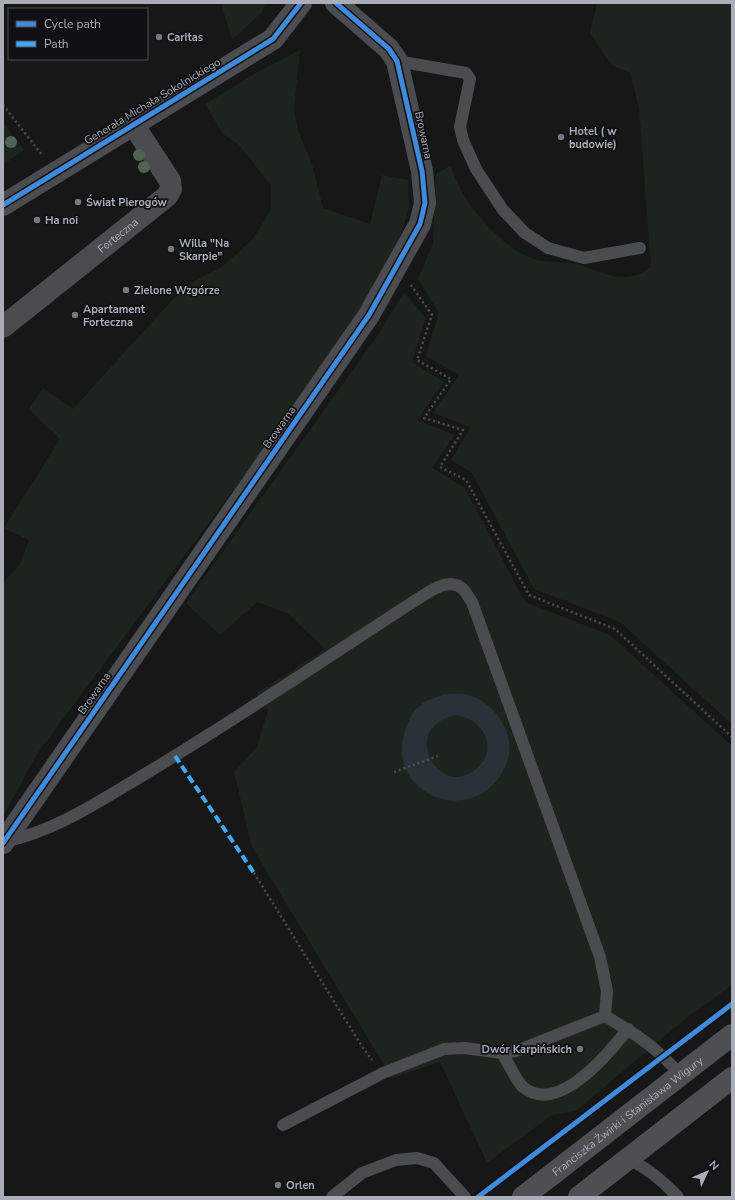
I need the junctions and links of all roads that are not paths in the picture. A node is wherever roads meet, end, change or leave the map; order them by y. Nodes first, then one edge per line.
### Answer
1 (301, 3) edge
2 (336, 3) edge
3 (397, 61) junction
4 (133, 124) junction
5 (3, 205) edge
6 (640, 248) dead end
7 (3, 326) edge
8 (3, 842) edge
9 (605, 1016) junction
10 (628, 1029) junction
11 (732, 1035) edge
12 (502, 1053) junction
13 (680, 1075) junction
14 (732, 1078) edge
15 (283, 1125) dead end
16 (628, 1159) junction
17 (332, 1197) edge
18 (465, 1197) edge
19 (523, 1197) edge
20 (579, 1197) edge
21 (678, 1197) edge

1 - 4 street, Generała Michała Sokolnickiego
2 - 3 street, Browarna
3 - 6 lane
3 - 8 street, Browarna
4 - 5 street, Generała Michała Sokolnickiego
4 - 7 street, Forteczna
8 - 9 lane
9 - 10 lane
9 - 12 lane
10 - 12 lane
10 - 13 lane
11 - 13 main road, Franciszka Żwirki i Stanisława Wigury
12 - 15 lane
13 - 19 main road, Franciszka Żwirki i Stanisława Wigury
14 - 16 main road
16 - 20 main road
16 - 21 lane
17 - 18 lane

